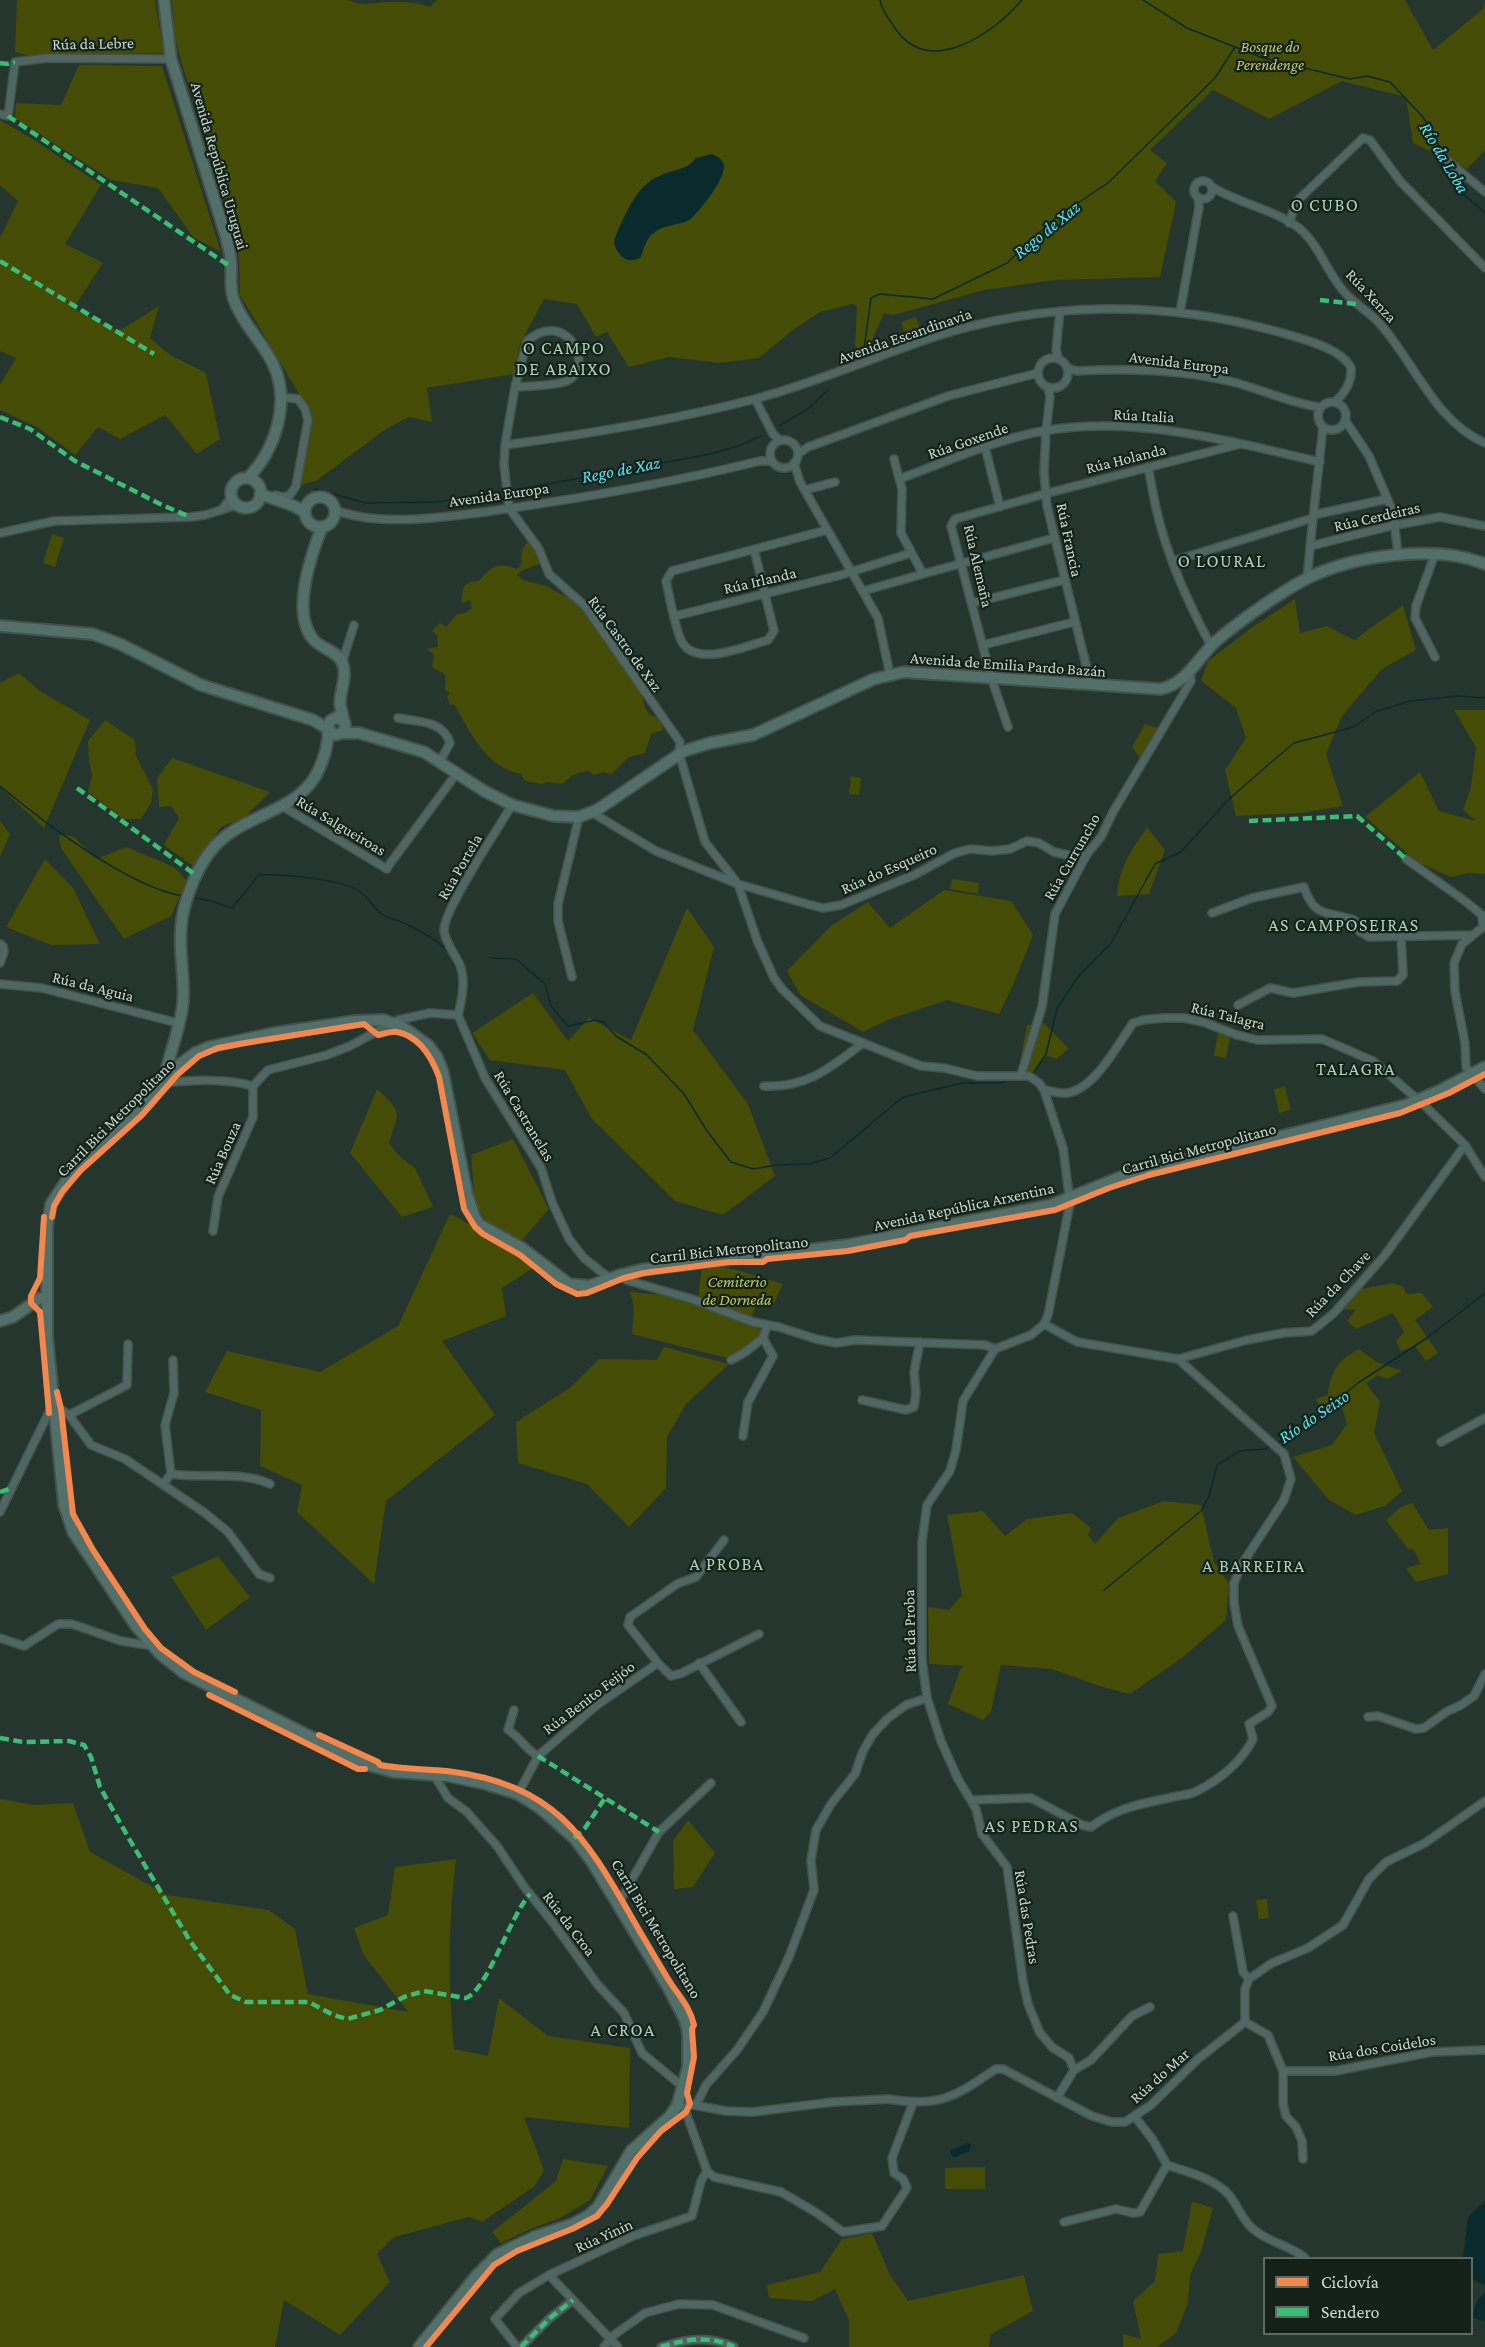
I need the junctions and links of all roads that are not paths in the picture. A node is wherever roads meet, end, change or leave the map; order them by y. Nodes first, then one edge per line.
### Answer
1 (164, 0) edge
2 (171, 59) junction
3 (0, 114) edge
4 (1448, 161) dead end
5 (1214, 190) junction
6 (1485, 192) edge
7 (1201, 198) junction
8 (1289, 223) junction
9 (1485, 268) edge
10 (1060, 311) junction
11 (1180, 312) junction
12 (1055, 359) junction
13 (1067, 372) junction
14 (1038, 376) junction
15 (515, 387) junction
16 (1051, 388) junction
17 (281, 397) junction
18 (755, 399) junction
19 (1338, 403) junction
20 (1319, 410) junction
21 (1345, 420) junction
22 (1340, 427) junction
23 (1327, 428) junction
24 (1351, 430) junction
25 (1046, 431) junction
26 (1214, 438) junction
27 (777, 442) junction
28 (1485, 443) edge
29 (1240, 444) junction
30 (505, 445) junction
31 (985, 447) junction
32 (797, 450) junction
33 (1214, 450) junction
34 (771, 458) junction
35 (894, 459) dead end
36 (1320, 462) junction
37 (791, 465) junction
38 (1148, 467) junction
39 (900, 479) junction
40 (835, 482) dead end
41 (805, 490) junction
42 (258, 491) junction
43 (1046, 494) junction
44 (1388, 499) junction
45 (234, 501) junction
46 (1316, 504) junction
47 (1000, 507) junction
48 (306, 508) junction
49 (509, 508) junction
50 (1330, 512) junction
51 (334, 515) junction
52 (1313, 517) junction
53 (1395, 525) junction
54 (1485, 526) edge
55 (318, 527) junction
56 (826, 530) junction
57 (0, 533) edge
58 (1053, 538) junction
59 (1310, 546) junction
60 (754, 549) junction
61 (911, 553) junction
62 (1398, 554) junction
63 (1435, 554) junction
64 (1173, 561) junction
65 (961, 562) junction
66 (1485, 564) edge
67 (852, 571) junction
68 (923, 574) junction
69 (1307, 578) junction
70 (1064, 580) junction
71 (863, 591) junction
72 (765, 594) junction
73 (972, 603) junction
74 (675, 616) junction
75 (1074, 622) junction
76 (354, 625) dead end
77 (0, 626) edge
78 (983, 645) junction
79 (1211, 646) junction
80 (1434, 657) dead end
81 (342, 663) junction
82 (1190, 671) junction
83 (890, 675) junction
84 (991, 677) junction
85 (1091, 685) junction
86 (398, 718) dead end
87 (336, 726) junction
88 (1008, 727) dead end
89 (679, 753) junction
90 (440, 761) junction
91 (457, 773) junction
92 (512, 805) junction
93 (282, 806) junction
94 (591, 812) junction
95 (579, 817) junction
96 (1087, 854) junction
97 (1406, 860) dead end
98 (738, 885) junction
99 (1212, 913) dead end
100 (1473, 935) junction
101 (1401, 936) junction
102 (0, 944) edge
103 (0, 963) edge
104 (572, 977) dead end
105 (0, 984) edge
106 (1238, 1005) dead end
107 (458, 1016) junction
108 (394, 1023) junction
109 (177, 1028) junction
110 (863, 1043) junction
111 (175, 1061) junction
112 (1485, 1067) edge
113 (1020, 1075) junction
114 (1471, 1075) junction
115 (164, 1083) junction
116 (253, 1086) junction
117 (764, 1086) dead end
118 (1485, 1089) edge
119 (1044, 1090) junction
120 (1419, 1100) junction
121 (1465, 1145) junction
122 (1485, 1178) edge
123 (1070, 1199) junction
124 (213, 1231) dead end
125 (614, 1277) junction
126 (41, 1295) junction
127 (0, 1321) edge
128 (1044, 1324) junction
129 (767, 1326) junction
130 (763, 1338) junction
131 (920, 1342) junction
132 (128, 1344) dead end
133 (995, 1349) junction
134 (1178, 1359) junction
135 (173, 1360) dead end
136 (731, 1360) dead end
137 (862, 1400) dead end
138 (53, 1404) junction
139 (69, 1415) junction
140 (1485, 1418) edge
141 (743, 1436) dead end
142 (1441, 1443) dead end
143 (171, 1474) junction
144 (163, 1484) junction
145 (270, 1484) dead end
146 (0, 1512) edge
147 (724, 1540) dead end
148 (270, 1578) dead end
149 (759, 1634) dead end
150 (0, 1638) edge
151 (153, 1646) junction
152 (658, 1663) junction
153 (699, 1664) junction
154 (1485, 1674) edge
155 (927, 1698) junction
156 (514, 1710) dead end
157 (1368, 1717) dead end
158 (741, 1722) dead end
159 (538, 1756) junction
160 (434, 1775) junction
161 (711, 1783) dead end
162 (518, 1794) junction
163 (971, 1800) junction
164 (1485, 1801) edge
165 (618, 1904) junction
166 (1233, 1916) dead end
167 (1249, 1979) junction
168 (1150, 2007) dead end
169 (1245, 2022) junction
170 (1485, 2050) edge
171 (1074, 2070) junction
172 (1282, 2071) junction
173 (1057, 2098) junction
174 (682, 2100) junction
175 (913, 2103) junction
176 (696, 2105) junction
177 (1135, 2117) junction
178 (1303, 2159) dead end
179 (1167, 2165) junction
180 (707, 2171) junction
181 (1064, 2222) dead end
182 (1304, 2257) edge
183 (549, 2275) junction
184 (573, 2300) junction
185 (804, 2338) dead end
186 (610, 2339) junction
187 (419, 2347) edge
188 (519, 2347) edge
189 (604, 2347) edge
190 (618, 2347) edge
191 (661, 2347) edge
192 (734, 2347) edge

1 - 2 main road, Avenida República Uruguai
2 - 3 street, Rúa da Lebre
2 - 17 main road, Avenida República Uruguai
4 - 6 street
5 - 7 street
5 - 7 street
5 - 8 street, Rúa Xenza
7 - 11 street
8 - 9 street
8 - 28 street, Rúa Xenza
10 - 11 street, Avenida Escandinavia
10 - 12 street
10 - 18 street, Avenida Escandinavia
11 - 19 street, Avenida Escandinavia
12 - 13 street
12 - 14 street
13 - 16 street
13 - 20 street, Avenida Europa
14 - 16 street
14 - 32 street
15 - 15 street, Rúa Castro de Xaz
15 - 30 street, Rúa Castro de Xaz
16 - 25 street, Rúa Francia
17 - 42 main road, Avenida República Uruguai
17 - 42 street
18 - 27 street
18 - 30 street, Avenida Escandinavia
19 - 20 street
19 - 21 street
20 - 23 street
21 - 22 street
21 - 24 street
22 - 23 street
22 - 24 street
23 - 36 street
24 - 44 street
25 - 26 street, Rúa Italia
25 - 31 street, Rúa Goxende
25 - 43 street, Rúa Francia
26 - 29 street, Rúa Italia
26 - 33 street
27 - 32 street
27 - 34 street
29 - 33 street, Rúa Holanda
29 - 36 street, Rúa Holanda
30 - 49 street, Rúa Castro de Xaz
31 - 39 street, Rúa Goxende
31 - 47 street
32 - 37 street
33 - 38 street, Rúa Holanda
34 - 37 street
34 - 49 street, Avenida Europa
35 - 39 street
36 - 46 street
37 - 41 street
38 - 43 street, Rúa Holanda
38 - 64 street
39 - 61 street
40 - 41 street
41 - 56 street
42 - 45 main road
42 - 45 main road
42 - 48 main road
43 - 47 street, Rúa Alemaña
43 - 58 street, Rúa Francia
44 - 50 street
44 - 53 street
45 - 57 street
46 - 50 street
46 - 52 street
47 - 65 street, Rúa Alemaña
48 - 51 main road
48 - 55 main road
49 - 51 street, Avenida Europa
49 - 89 street, Rúa Castro de Xaz
50 - 52 street
51 - 55 main road
52 - 59 street, Rúa Cerdeiras
52 - 64 street, Rúa Cerdeiras
53 - 54 street, Rúa Cerdeiras
53 - 59 street, Rúa Cerdeiras
53 - 62 street
55 - 81 main road
56 - 60 street
56 - 67 street
58 - 65 street
58 - 70 street, Rúa Francia
59 - 69 street, Rúa Cerdeiras
60 - 72 street
60 - 74 street
61 - 67 street
61 - 68 street
62 - 63 main road, Avenida de Emilia Pardo Bazán
62 - 69 main road, Avenida de Emilia Pardo Bazán
63 - 66 main road, Avenida de Emilia Pardo Bazán
63 - 80 street
64 - 79 street
65 - 68 street
65 - 73 street, Rúa Alemaña
67 - 71 street
67 - 72 street, Rúa Irlanda
68 - 71 street
69 - 79 main road, Avenida de Emilia Pardo Bazán
70 - 73 street
70 - 75 street, Rúa Francia
71 - 83 street
72 - 74 street, Rúa Irlanda
72 - 74 street
73 - 78 street, Rúa Alemaña
75 - 78 street
75 - 85 street, Rúa Francia
76 - 81 street
77 - 87 main road, Avenida de Emilia Pardo Bazán
78 - 84 street, Rúa Alemaña
79 - 82 main road, Avenida de Emilia Pardo Bazán
81 - 87 main road
82 - 85 main road, Avenida de Emilia Pardo Bazán
82 - 96 street, Rúa Curruncho
83 - 84 main road, Avenida de Emilia Pardo Bazán
83 - 89 main road, Avenida de Emilia Pardo Bazán
84 - 85 main road, Avenida de Emilia Pardo Bazán
84 - 88 street, Rúa Alemaña
86 - 90 street
87 - 90 main road, Avenida de Emilia Pardo Bazán
87 - 93 main road
89 - 94 main road, Avenida de Emilia Pardo Bazán
89 - 98 street
90 - 91 main road, Avenida de Emilia Pardo Bazán
91 - 92 main road, Avenida de Emilia Pardo Bazán
91 - 93 street, Rúa Salgueiroas
92 - 95 main road, Avenida de Emilia Pardo Bazán
92 - 107 street, Rúa Portela
93 - 109 main road
94 - 95 main road, Avenida de Emilia Pardo Bazán
94 - 98 street, Rúa do Esqueiro
95 - 104 street
96 - 98 street, Rúa do Esqueiro
96 - 113 street, Rúa Curruncho
97 - 100 street
98 - 110 street
99 - 101 street
100 - 101 street
100 - 114 street
101 - 106 street
102 - 103 street
105 - 109 street, Rúa da Aguia
107 - 108 street
107 - 125 street, Rúa Castranelas
108 - 111 main road, Avenida República Arxentina
108 - 116 street
108 - 125 main road, Avenida República Arxentina
109 - 111 main road
110 - 113 street
110 - 117 street
111 - 115 main road
112 - 114 main road, Avenida República Arxentina
113 - 119 street
114 - 118 street
114 - 120 main road, Avenida República Arxentina
115 - 116 street
115 - 126 main road
116 - 124 street, Rúa Bouza
119 - 120 street, Rúa Talagra
119 - 123 street
120 - 121 street, Rúa Talagra
120 - 123 main road, Avenida República Arxentina
121 - 122 street, Rúa Talagra
121 - 134 street, Rúa da Chave
123 - 125 main road, Avenida República Arxentina
123 - 128 street
125 - 129 street, Rúa Castranelas
126 - 127 main road
126 - 138 main road
128 - 133 street
128 - 134 street
129 - 130 street
129 - 131 street, Rúa Castranelas
130 - 136 street
130 - 141 street
131 - 133 street, Rúa Castranelas
131 - 137 street
132 - 139 street
133 - 155 street, Rúa da Proba
134 - 163 street
135 - 143 street
138 - 139 street
138 - 146 street
138 - 151 main road
139 - 144 street
140 - 142 street
143 - 144 street
143 - 145 street
144 - 148 street
147 - 152 street, Rúa Benito Feijóo
149 - 153 street, Rúa Benito Feijóo
150 - 151 street
151 - 160 main road
152 - 153 street, Rúa Benito Feijóo
152 - 159 street, Rúa Benito Feijóo
153 - 158 street
154 - 157 street
155 - 163 street, Rúa das Pedras
155 - 176 street
156 - 159 street, Rúa Benito Feijóo
159 - 162 street, Rúa Benito Feijóo
160 - 162 main road
160 - 174 street, Rúa da Croa
161 - 165 street
162 - 165 main road
163 - 171 street, Rúa das Pedras
164 - 167 street
165 - 174 main road
166 - 167 street
167 - 169 street
168 - 171 street
169 - 172 street
169 - 177 street, Rúa do Mar
170 - 172 street, Rúa dos Coidelos
171 - 173 street
172 - 178 street
173 - 175 street, Rúa do Mar
173 - 177 street, Rúa do Mar
174 - 176 street, Rúa do Mar
174 - 180 street
174 - 187 main road
175 - 176 street, Rúa do Mar
175 - 180 street
177 - 179 street
179 - 181 street
179 - 182 street
180 - 183 street, Rúa Yinin
183 - 184 street
183 - 188 street, Rúa Yinin
184 - 186 street
184 - 188 street
185 - 186 street
186 - 189 street
186 - 190 street
191 - 192 street

